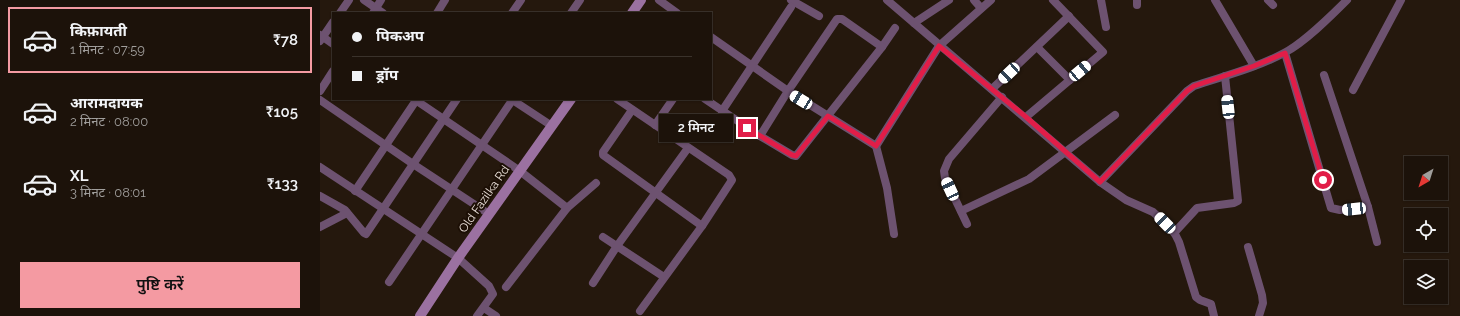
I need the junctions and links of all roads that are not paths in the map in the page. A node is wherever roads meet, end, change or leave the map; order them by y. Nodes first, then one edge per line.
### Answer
1 (349, 0) edge
2 (364, 0) edge
3 (381, 0) edge
4 (445, 0) edge
5 (521, 0) edge
6 (580, 0) edge
7 (641, 0) edge
8 (659, 0) edge
9 (887, 0) edge
10 (949, 0) edge
11 (974, 0) edge
12 (991, 0) edge
13 (1053, 0) edge
14 (1101, 0) edge
15 (1215, 0) edge
16 (1347, 0) edge
17 (1401, 0) edge
18 (791, 3) edge
19 (1060, 4) edge
20 (981, 8) junction
21 (374, 11) edge
22 (341, 12) edge
23 (438, 12) edge
24 (513, 12) edge
25 (572, 12) edge
26 (633, 12) edge
27 (676, 12) edge
28 (819, 16) dead end
29 (1069, 16) junction
30 (332, 23) edge
31 (914, 23) junction
32 (1106, 27) dead end
33 (895, 28) dead end
34 (321, 38) edge
35 (712, 40) edge
36 (332, 44) edge
37 (939, 46) junction
38 (882, 47) junction
39 (1037, 47) junction
40 (1285, 53) junction
41 (752, 66) junction
42 (1254, 66) junction
43 (332, 73) edge
44 (1324, 75) dead end
45 (1225, 76) junction
46 (1070, 80) junction
47 (992, 89) junction
48 (1353, 90) dead end
49 (320, 91) edge
50 (788, 91) junction
51 (1002, 97) junction
52 (320, 100) edge
53 (415, 100) edge
54 (417, 100) edge
55 (456, 100) edge
56 (511, 100) edge
57 (513, 100) edge
58 (570, 100) edge
59 (618, 100) edge
60 (672, 100) edge
61 (706, 100) edge
62 (632, 110) junction
63 (722, 111) junction
64 (1115, 115) dead end
65 (828, 116) junction
66 (1026, 117) junction
67 (444, 119) junction
68 (552, 126) junction
69 (655, 126) junction
70 (760, 136) junction
71 (482, 145) junction
72 (386, 146) junction
73 (876, 146) junction
74 (688, 148) junction
75 (1065, 151) junction
76 (413, 164) junction
77 (320, 168) edge
78 (520, 171) junction
79 (1100, 182) junction
80 (596, 183) dead end
81 (451, 189) junction
82 (355, 191) junction
83 (655, 192) junction
84 (320, 196) edge
85 (1368, 207) junction
86 (567, 208) junction
87 (382, 210) junction
88 (961, 211) junction
89 (347, 213) junction
90 (490, 214) junction
91 (967, 224) dead end
92 (702, 226) junction
93 (320, 227) edge
94 (1174, 233) junction
95 (894, 234) dead end
96 (422, 235) junction
97 (603, 237) dead end
98 (1377, 242) dead end
99 (617, 246) junction
100 (1248, 248) dead end
101 (458, 258) junction
102 (664, 277) junction
103 (389, 282) dead end
104 (593, 283) dead end
105 (506, 287) dead end
106 (484, 308) junction
107 (640, 311) dead end
108 (420, 316) edge
109 (477, 316) edge
110 (496, 316) edge
111 (1214, 316) edge
112 (1259, 316) edge

1 - 22 street
2 - 21 street
3 - 21 street
4 - 23 street
5 - 24 street
6 - 25 street
7 - 26 main road
8 - 27 street
9 - 31 street
10 - 31 street
11 - 20 street
12 - 20 street
13 - 19 street
14 - 32 street
15 - 42 street
16 - 40 street
17 - 48 street
18 - 28 street
18 - 41 street
19 - 29 street
20 - 37 street
29 - 39 street
29 - 46 street
30 - 34 street
31 - 37 street
33 - 38 street
34 - 36 street
35 - 41 street
37 - 47 street
37 - 73 street
38 - 50 street
38 - 65 street
39 - 46 street
39 - 47 street
40 - 42 street
40 - 85 street
41 - 50 street
41 - 63 street
42 - 45 street
43 - 49 street
44 - 85 street
45 - 79 street
45 - 94 street
46 - 66 street
47 - 51 street
50 - 65 street
50 - 70 street
51 - 66 street
51 - 88 street
52 - 72 street
53 - 72 street
54 - 67 street
55 - 67 street
56 - 71 street
57 - 68 street
58 - 68 main road, Old Fazilka Rd
59 - 62 street
60 - 69 street
61 - 63 street
62 - 69 street
62 - 83 street
63 - 70 street
64 - 75 street
65 - 70 street
65 - 73 street
66 - 75 street
67 - 71 street
67 - 76 street
68 - 78 main road, Old Fazilka Rd
69 - 74 street
71 - 78 street
71 - 81 street
72 - 76 street
72 - 82 street
73 - 95 street
74 - 83 street
74 - 92 street
75 - 79 street
75 - 88 street
76 - 81 street
76 - 87 street
77 - 82 street
78 - 86 street
78 - 90 main road, Old Fazilka Rd
79 - 94 street
80 - 86 street
81 - 90 street
81 - 96 street
82 - 87 street
83 - 92 street
83 - 99 street
84 - 89 street
85 - 98 street
86 - 105 street
87 - 89 street
87 - 96 street
88 - 91 street
89 - 93 street
90 - 101 main road, Old Fazilka Rd
92 - 102 street
94 - 111 street
96 - 101 street
96 - 103 street
97 - 99 street
99 - 102 street
99 - 104 street
100 - 112 street
101 - 106 street
101 - 108 main road, Old Fazilka Rd
102 - 107 street
106 - 109 street
106 - 110 street

